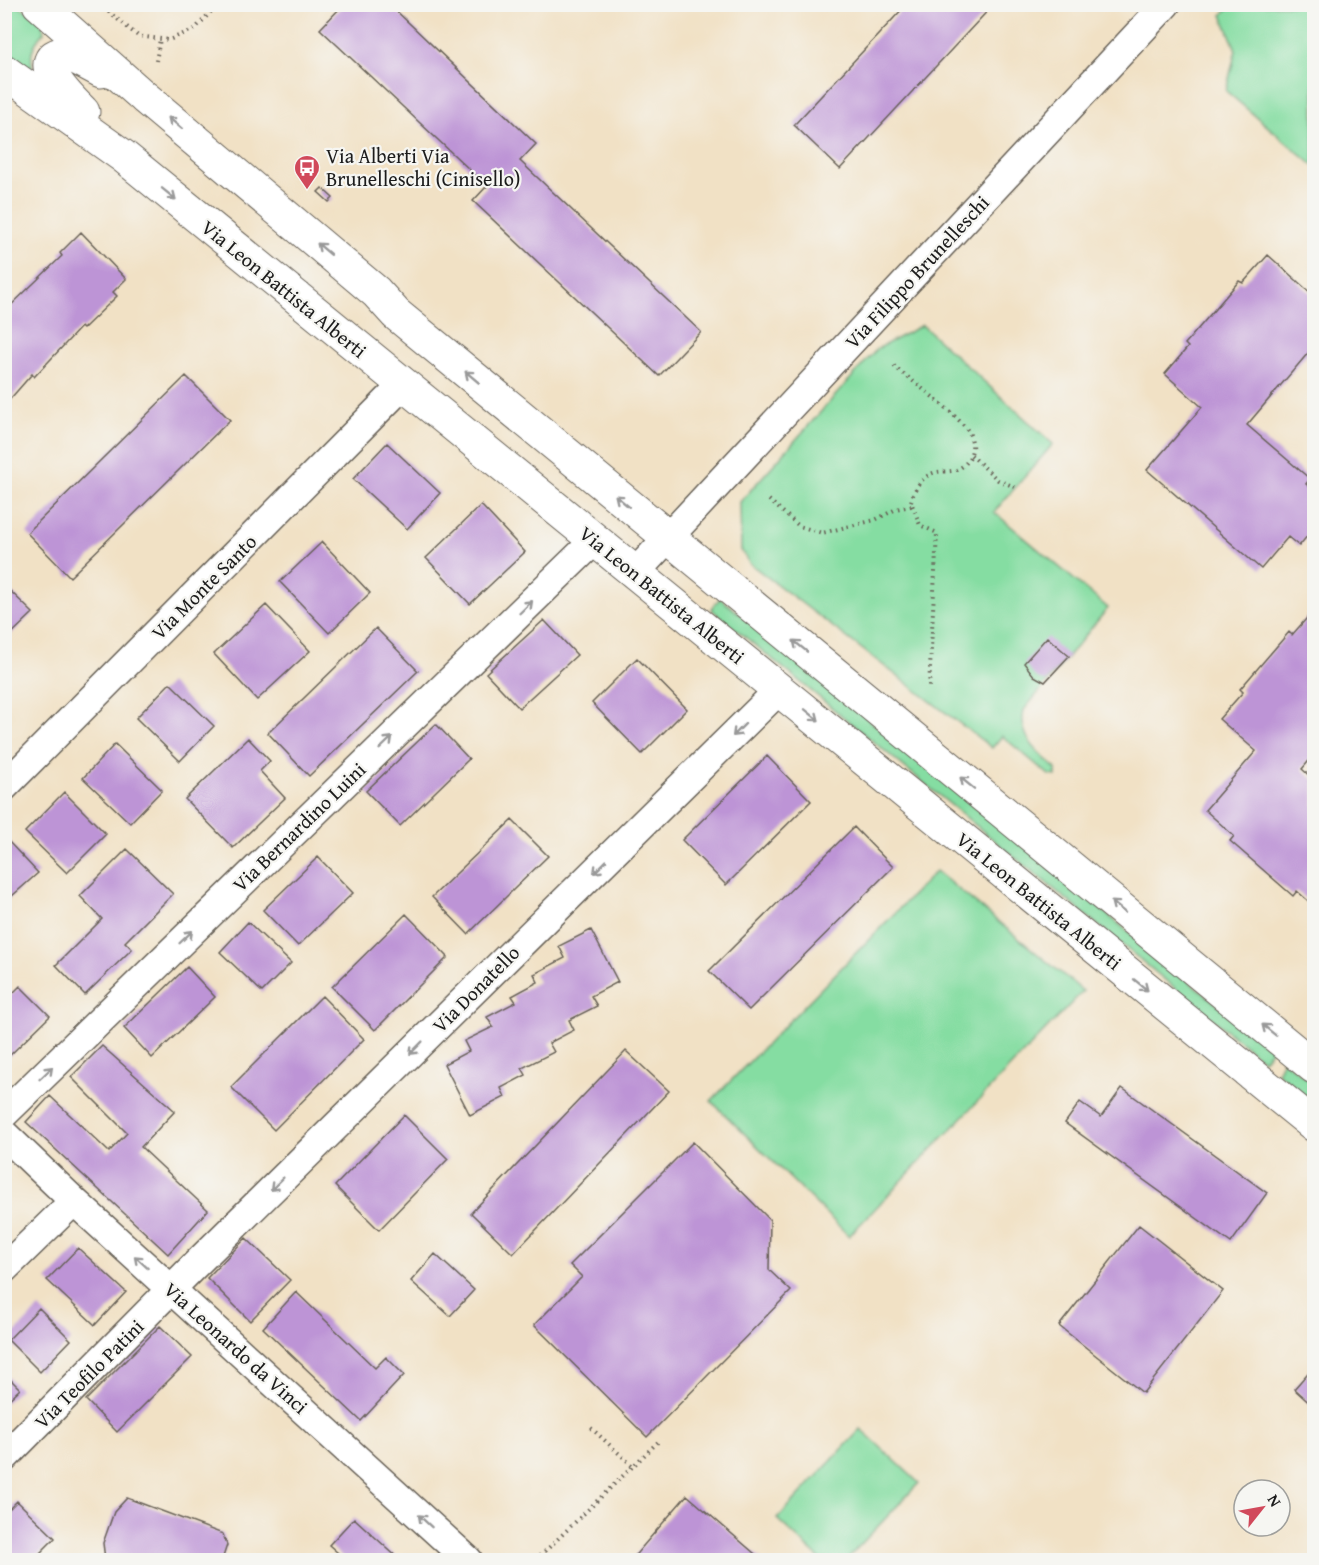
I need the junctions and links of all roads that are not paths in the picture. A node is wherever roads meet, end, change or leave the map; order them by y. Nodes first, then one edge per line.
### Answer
1 (39, 4) edge
2 (1166, 4) edge
3 (4, 71) edge
4 (144, 97) junction
5 (123, 156) junction
6 (402, 386) junction
7 (473, 443) junction
8 (667, 538) junction
9 (594, 541) junction
10 (639, 569) junction
11 (780, 689) junction
12 (4, 787) edge
13 (1314, 1067) edge
14 (4, 1114) edge
15 (1314, 1125) edge
16 (4, 1134) edge
17 (74, 1201) junction
18 (4, 1269) edge
19 (172, 1290) junction
20 (4, 1458) edge
21 (468, 1560) edge

1 - 4 street
2 - 8 street, Via Filippo Brunelleschi
3 - 5 street, Via Leon Battista Alberti
4 - 5 street
8 -> 4 street
5 -> 6 street, Via Leon Battista Alberti
6 - 7 street, Via Leon Battista Alberti
6 - 12 street, Via Monte Santo
7 - 9 street, Via Leon Battista Alberti
7 - 10 street
8 - 10 street, Via Filippo Brunelleschi
13 -> 8 street
9 - 10 street, Via Leon Battista Alberti
14 -> 9 street, Via Bernardino Luini
10 - 11 street, Via Leon Battista Alberti
11 -> 15 street, Via Leon Battista Alberti
11 -> 19 street, Via Donatello
16 - 17 street, Via Leonardo da Vinci
17 - 18 street
19 -> 17 street, Via Leonardo da Vinci
19 - 20 street, Via Teofilo Patini
21 -> 19 street, Via Leonardo da Vinci

